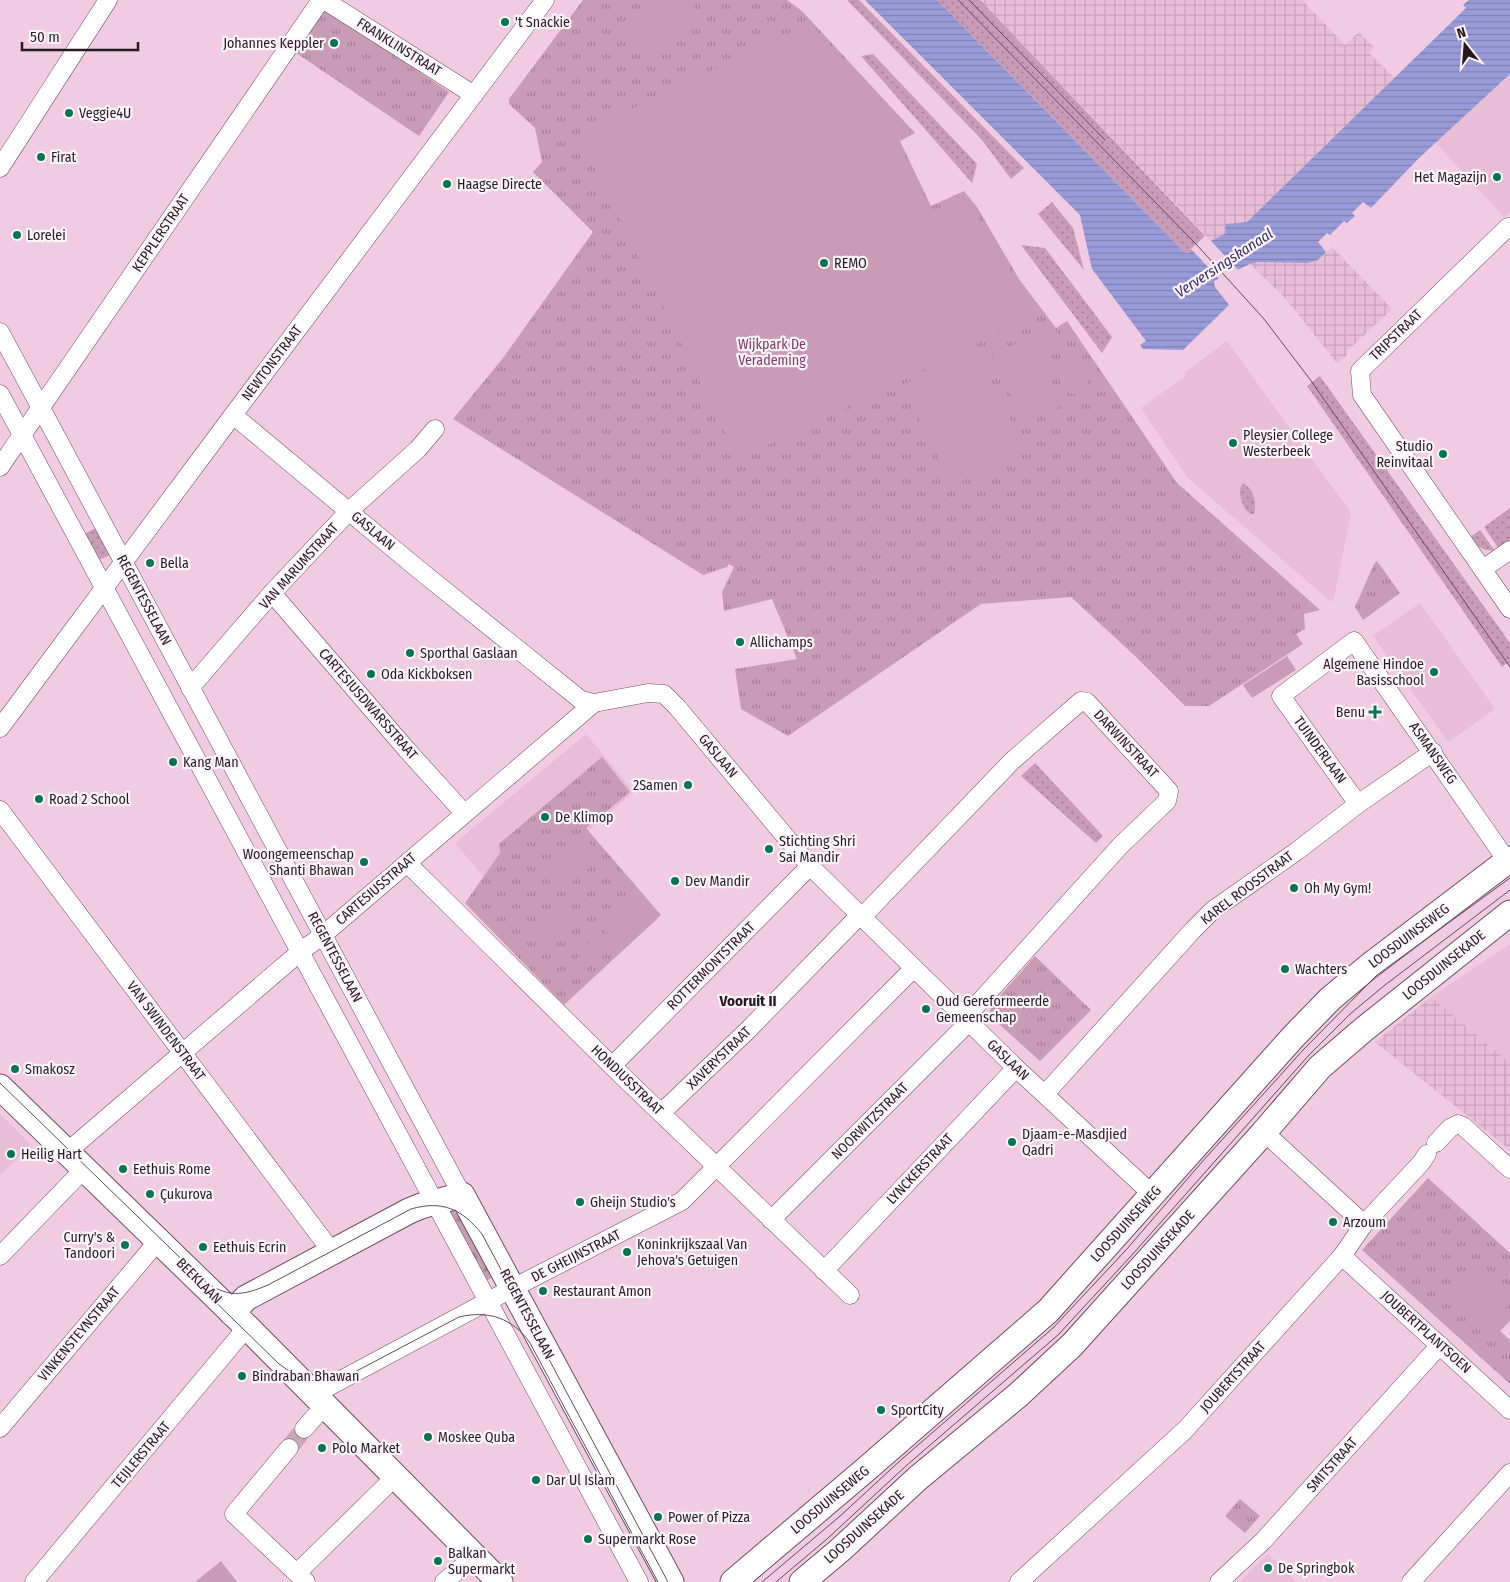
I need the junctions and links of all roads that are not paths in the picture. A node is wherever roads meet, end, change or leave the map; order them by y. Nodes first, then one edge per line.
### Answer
1 (108, 0) edge
2 (323, 0) edge
3 (545, 0) edge
4 (474, 95) junction
5 (0, 168) edge
6 (1509, 228) edge
7 (0, 332) edge
8 (0, 394) edge
9 (41, 408) junction
10 (233, 415) junction
11 (435, 429) dead end
12 (22, 435) junction
13 (0, 467) edge
14 (349, 511) junction
15 (1510, 550) edge
16 (124, 562) junction
17 (1483, 569) junction
18 (105, 588) junction
19 (272, 593) junction
20 (1510, 609) edge
21 (190, 688) junction
22 (1281, 696) joint
23 (594, 703) junction
24 (0, 728) edge
25 (1433, 752) junction
26 (1358, 804) junction
27 (0, 810) edge
28 (464, 813) junction
29 (1509, 861) edge
30 (407, 863) junction
31 (810, 866) junction
32 (1510, 913) edge
33 (861, 916) junction
34 (323, 935) junction
35 (300, 952) junction
36 (914, 968) junction
37 (967, 1020) junction
38 (183, 1052) junction
39 (612, 1066) junction
40 (1016, 1068) junction
41 (0, 1087) edge
42 (1045, 1094) junction
43 (661, 1113) junction
44 (1264, 1132) junction
45 (76, 1160) junction
46 (716, 1166) junction
47 (1510, 1169) edge
48 (1152, 1194) junction
49 (462, 1195) junction
50 (434, 1202) junction
51 (771, 1220) junction
52 (1364, 1224) junction
53 (158, 1241) junction
54 (332, 1252) junction
55 (0, 1256) edge
56 (1342, 1256) junction
57 (824, 1271) junction
58 (513, 1288) junction
59 (850, 1295) dead end
60 (488, 1301) junction
61 (240, 1320) junction
62 (1440, 1345) junction
63 (319, 1401) junction
64 (1510, 1410) edge
65 (0, 1428) edge
66 (304, 1429) tunnel mouth
67 (289, 1448) tunnel mouth
68 (1510, 1472) edge
69 (396, 1476) junction
70 (474, 1557) junction
71 (301, 1578) edge
72 (34, 1582) edge
73 (444, 1582) edge
74 (500, 1582) edge
75 (639, 1582) edge
76 (671, 1582) edge
77 (733, 1582) edge
78 (802, 1582) edge
79 (1019, 1582) edge
80 (1219, 1582) edge
81 (1411, 1582) edge

1 - 5 street
2 - 4 street, FRANKLINSTRAAT
2 - 9 street, KEPPLERSTRAAT
3 - 4 street, NEWTONSTRAAT
4 - 10 street, NEWTONSTRAAT
6 - 17 street, TRIPSTRAAT
7 - 9 street, REGENTESSELAAN
8 - 12 street, REGENTESSELAAN
9 - 12 street, KEPPLERSTRAAT
9 - 16 street, REGENTESSELAAN
10 - 14 street, GASLAAN
10 - 16 street, NEWTONSTRAAT
11 - 14 street, VAN MARUMSTRAAT
12 - 13 street, KEPPLERSTRAAT
12 - 18 street, REGENTESSELAAN
14 - 19 street, VAN MARUMSTRAAT
14 - 23 street, GASLAAN
15 - 17 street
16 - 18 street, NEWTONSTRAAT
16 - 21 street, REGENTESSELAAN
17 - 20 street, TRIPSTRAAT
18 - 24 street, NEWTONSTRAAT
18 - 35 street, REGENTESSELAAN
19 - 21 street, VAN MARUMSTRAAT
19 - 28 street, CARTESIUSDWARSSTRAAT
21 - 34 street, REGENTESSELAAN
22 - 25 street, ASMANSWEG
22 - 26 street, TUINDERLAAN
23 - 28 street, CARTESIUSSTRAAT
23 - 31 street, GASLAAN
25 - 26 street, KAREL ROOSSTRAAT
25 - 29 street, ASMANSWEG
26 - 42 street, KAREL ROOSSTRAAT
27 - 38 street, VAN SWINDENSTRAAT
28 - 30 street, CARTESIUSSTRAAT
29 - 48 main road, LOOSDUINSEWEG
30 - 34 street, CARTESIUSSTRAAT
30 - 39 street, HONDIUSSTRAAT
31 - 33 street, GASLAAN
31 - 39 street, ROTTERMONTSTRAAT
32 - 44 main road, LOOSDUINSEKADE
33 - 36 street, GASLAAN
33 - 37 street, DARWINSTRAAT
33 - 43 street, XAVERYSTRAAT
34 - 35 street, CARTESIUSSTRAAT
34 - 49 street, REGENTESSELAAN
35 - 38 street, CARTESIUSSTRAAT
35 - 50 street, REGENTESSELAAN
36 - 37 street, GASLAAN
36 - 46 street, DE GHEIJNSTRAAT
37 - 40 street, GASLAAN
37 - 51 street, NOORWITZSTRAAT
38 - 45 street, CARTESIUSSTRAAT
38 - 54 street, VAN SWINDENSTRAAT
39 - 43 street, HONDIUSSTRAAT
40 - 42 street, GASLAAN
40 - 57 street, LYNCKERSTRAAT
41 - 45 main road, BEEKLAAN
42 - 48 street, GASLAAN
43 - 46 street, HONDIUSSTRAAT
44 - 52 street
44 - 78 main road, LOOSDUINSEKADE
45 - 53 main road, BEEKLAAN
45 - 55 street, CARTESIUSSTRAAT
46 - 51 street, HONDIUSSTRAAT
46 - 58 street, DE GHEIJNSTRAAT
47 - 52 street, JOUBERTSTRAAT
48 - 77 main road, LOOSDUINSEWEG
49 - 50 main road, TEIJLERSTRAAT
49 - 58 main road, REGENTESSELAAN
50 - 54 main road, TEIJLERSTRAAT
50 - 60 street, REGENTESSELAAN
51 - 57 street, HONDIUSSTRAAT
52 - 56 street, JOUBERTSTRAAT
53 - 61 main road, BEEKLAAN
53 - 65 street, VINKENSTEYNSTRAAT
54 - 61 main road, TEIJLERSTRAAT
56 - 62 street, JOUBERTPLANTSOEN
56 - 79 street, JOUBERTSTRAAT
57 - 59 street, HONDIUSSTRAAT
58 - 60 street, DE GHEIJNSTRAAT
58 - 76 main road, REGENTESSELAAN
60 - 63 street, DE GHEIJNSTRAAT
60 - 75 street, REGENTESSELAAN
61 - 63 main road, BEEKLAAN
61 - 72 street, TEIJLERSTRAAT
62 - 64 street, JOUBERTPLANTSOEN
62 - 80 street, SMITSTRAAT
63 - 66 street, DE GHEIJNSTRAAT
63 - 69 main road, BEEKLAAN
67 - 71 street
68 - 81 street
69 - 70 main road, BEEKLAAN
69 - 71 street
70 - 73 street
70 - 74 main road, BEEKLAAN

